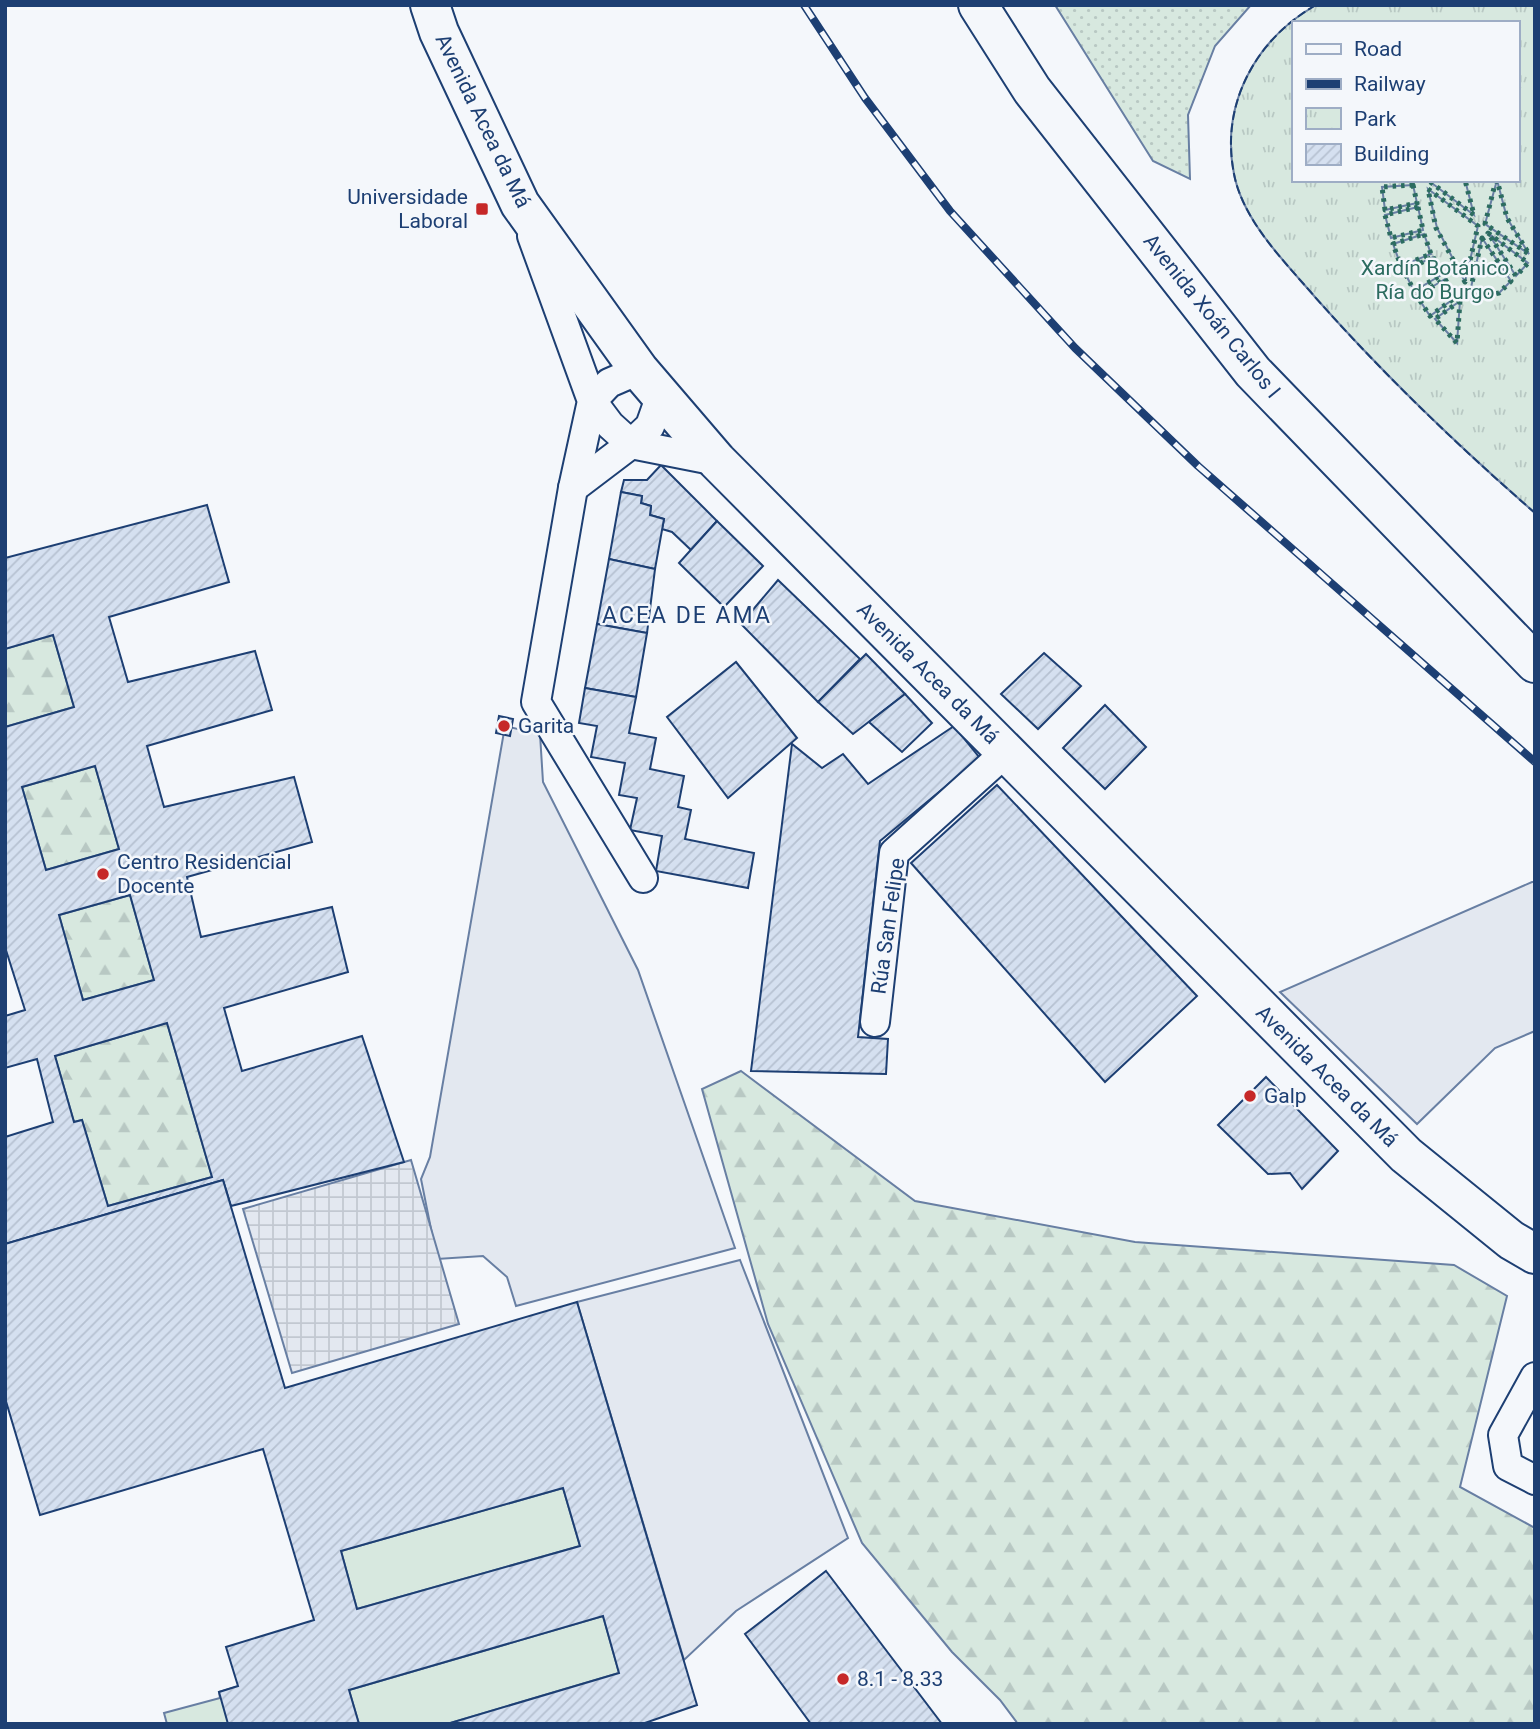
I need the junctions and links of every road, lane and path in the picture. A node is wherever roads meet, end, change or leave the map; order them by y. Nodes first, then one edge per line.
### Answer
1 (430, 5) edge
2 (978, 5) edge
3 (520, 204) junction
4 (650, 383) junction
5 (592, 401) junction
6 (631, 444) junction
7 (717, 461) junction
8 (573, 488) junction
9 (1535, 663) edge
10 (1006, 752) junction
11 (643, 878) dead end
12 (875, 1022) dead end
13 (1535, 1254) edge
14 (1535, 1377) edge
15 (1535, 1480) edge

1 - 3 main road, Avenida Acea da Má
2 - 9 main road, Avenida Xoán Carlos I
3 - 4 main road, Avenida Acea da Má
3 - 5 street
4 - 5 street
4 - 6 street
4 - 7 main road, Avenida Acea da Má
5 - 6 street
5 - 8 street
6 - 7 street
6 - 8 street
7 - 10 main road, Avenida Acea da Má
8 - 11 street
10 - 12 street, Rúa San Felipe
10 - 13 main road, Avenida Acea da Má
14 - 15 street

